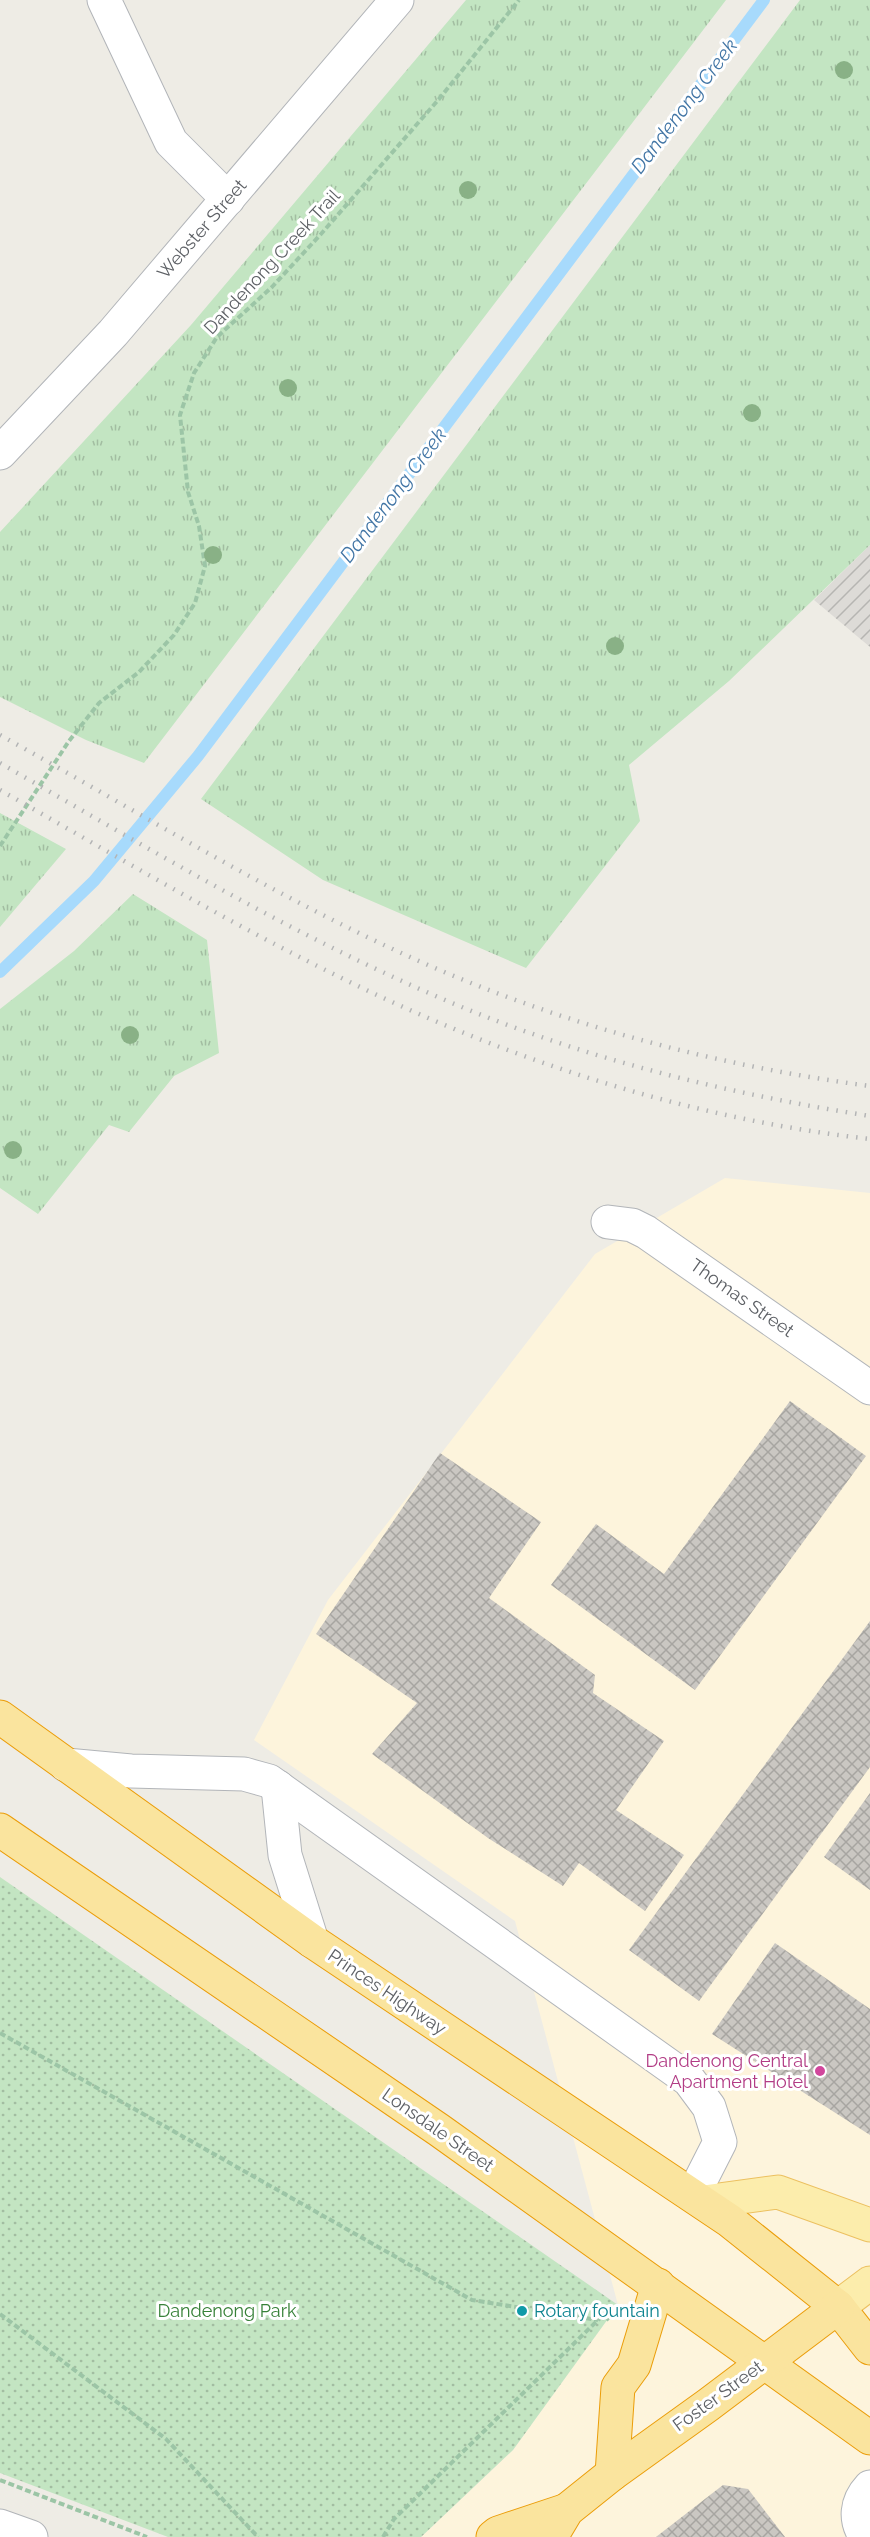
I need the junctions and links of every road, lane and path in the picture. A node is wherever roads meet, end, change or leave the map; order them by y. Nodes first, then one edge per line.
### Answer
1 (104, 0) edge
2 (397, 0) edge
3 (519, 0) edge
4 (228, 199) junction
5 (0, 453) edge
6 (0, 846) edge
7 (608, 1222) dead end
8 (870, 1388) edge
9 (0, 1717) edge
10 (66, 1765) junction
11 (278, 1787) junction
12 (0, 1830) edge
13 (312, 1941) junction
14 (0, 2032) edge
15 (698, 2199) junction
16 (870, 2225) edge
17 (870, 2283) edge
18 (657, 2285) junction
19 (838, 2307) junction
20 (0, 2314) edge
21 (598, 2320) junction
22 (870, 2348) edge
23 (638, 2349) junction
24 (764, 2363) junction
25 (870, 2438) edge
26 (612, 2474) junction
27 (0, 2480) edge
28 (870, 2487) edge
29 (559, 2524) edge
30 (0, 2526) edge
31 (31, 2537) edge
32 (147, 2537) edge
33 (258, 2537) edge
34 (383, 2537) edge
35 (493, 2537) edge
36 (866, 2537) edge

1 - 4 street
2 - 4 street, Webster Street
3 - 6 path, Dandenong Creek Trail
4 - 5 street, Webster Street
7 - 8 street, Thomas Street
9 - 10 highway
10 - 11 street
10 - 13 highway
11 - 13 street
11 - 15 street
12 - 18 highway, Lonsdale Street
13 - 15 highway, Princes Highway
14 - 21 path
15 - 16 main road
15 - 19 highway
17 - 19 main road, Foster Street
18 - 23 highway
18 - 24 highway, Lonsdale Street
19 - 22 highway
19 - 24 highway, Foster Street
20 - 33 path
21 - 23 path
21 - 34 path
23 - 26 highway
24 - 25 highway, Lonsdale Street
24 - 26 highway, Foster Street
26 - 29 highway, Foster Street
27 - 32 path
28 - 36 street
29 - 35 highway, Foster Street
30 - 31 street

